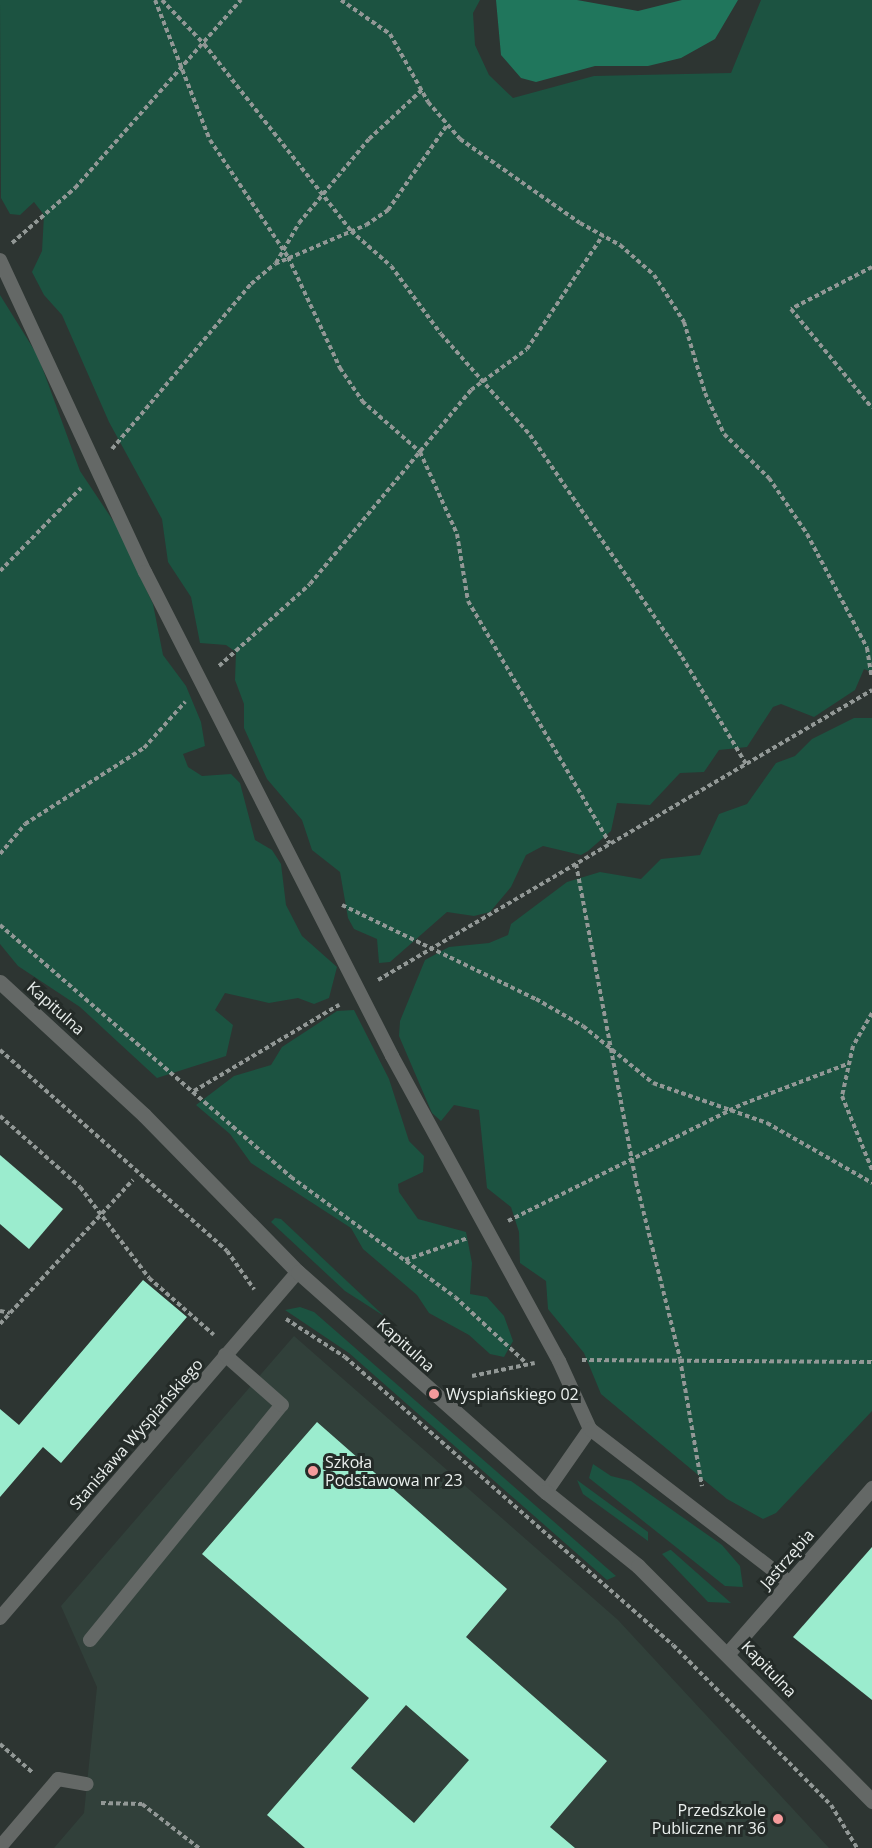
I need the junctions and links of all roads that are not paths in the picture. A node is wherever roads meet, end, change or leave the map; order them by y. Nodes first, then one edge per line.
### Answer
1 (0, 260) edge
2 (0, 982) edge
3 (298, 1272) junction
4 (227, 1352) junction
5 (590, 1429) junction
6 (872, 1488) edge
7 (546, 1492) junction
8 (790, 1583) junction
9 (0, 1618) edge
10 (90, 1640) dead end
11 (729, 1652) junction
12 (87, 1784) dead end
13 (872, 1801) edge
14 (0, 1846) edge

1 - 5 lane
2 - 3 street, Kapitulna
3 - 4 lane, Stanisława Wyspiańskiego
3 - 7 street, Kapitulna
4 - 9 lane, Stanisława Wyspiańskiego
4 - 10 lane
5 - 7 lane
5 - 8 lane
6 - 8 street, Jastrzębia
7 - 11 street, Kapitulna
8 - 11 street, Jastrzębia
11 - 13 street, Kapitulna
12 - 14 lane

